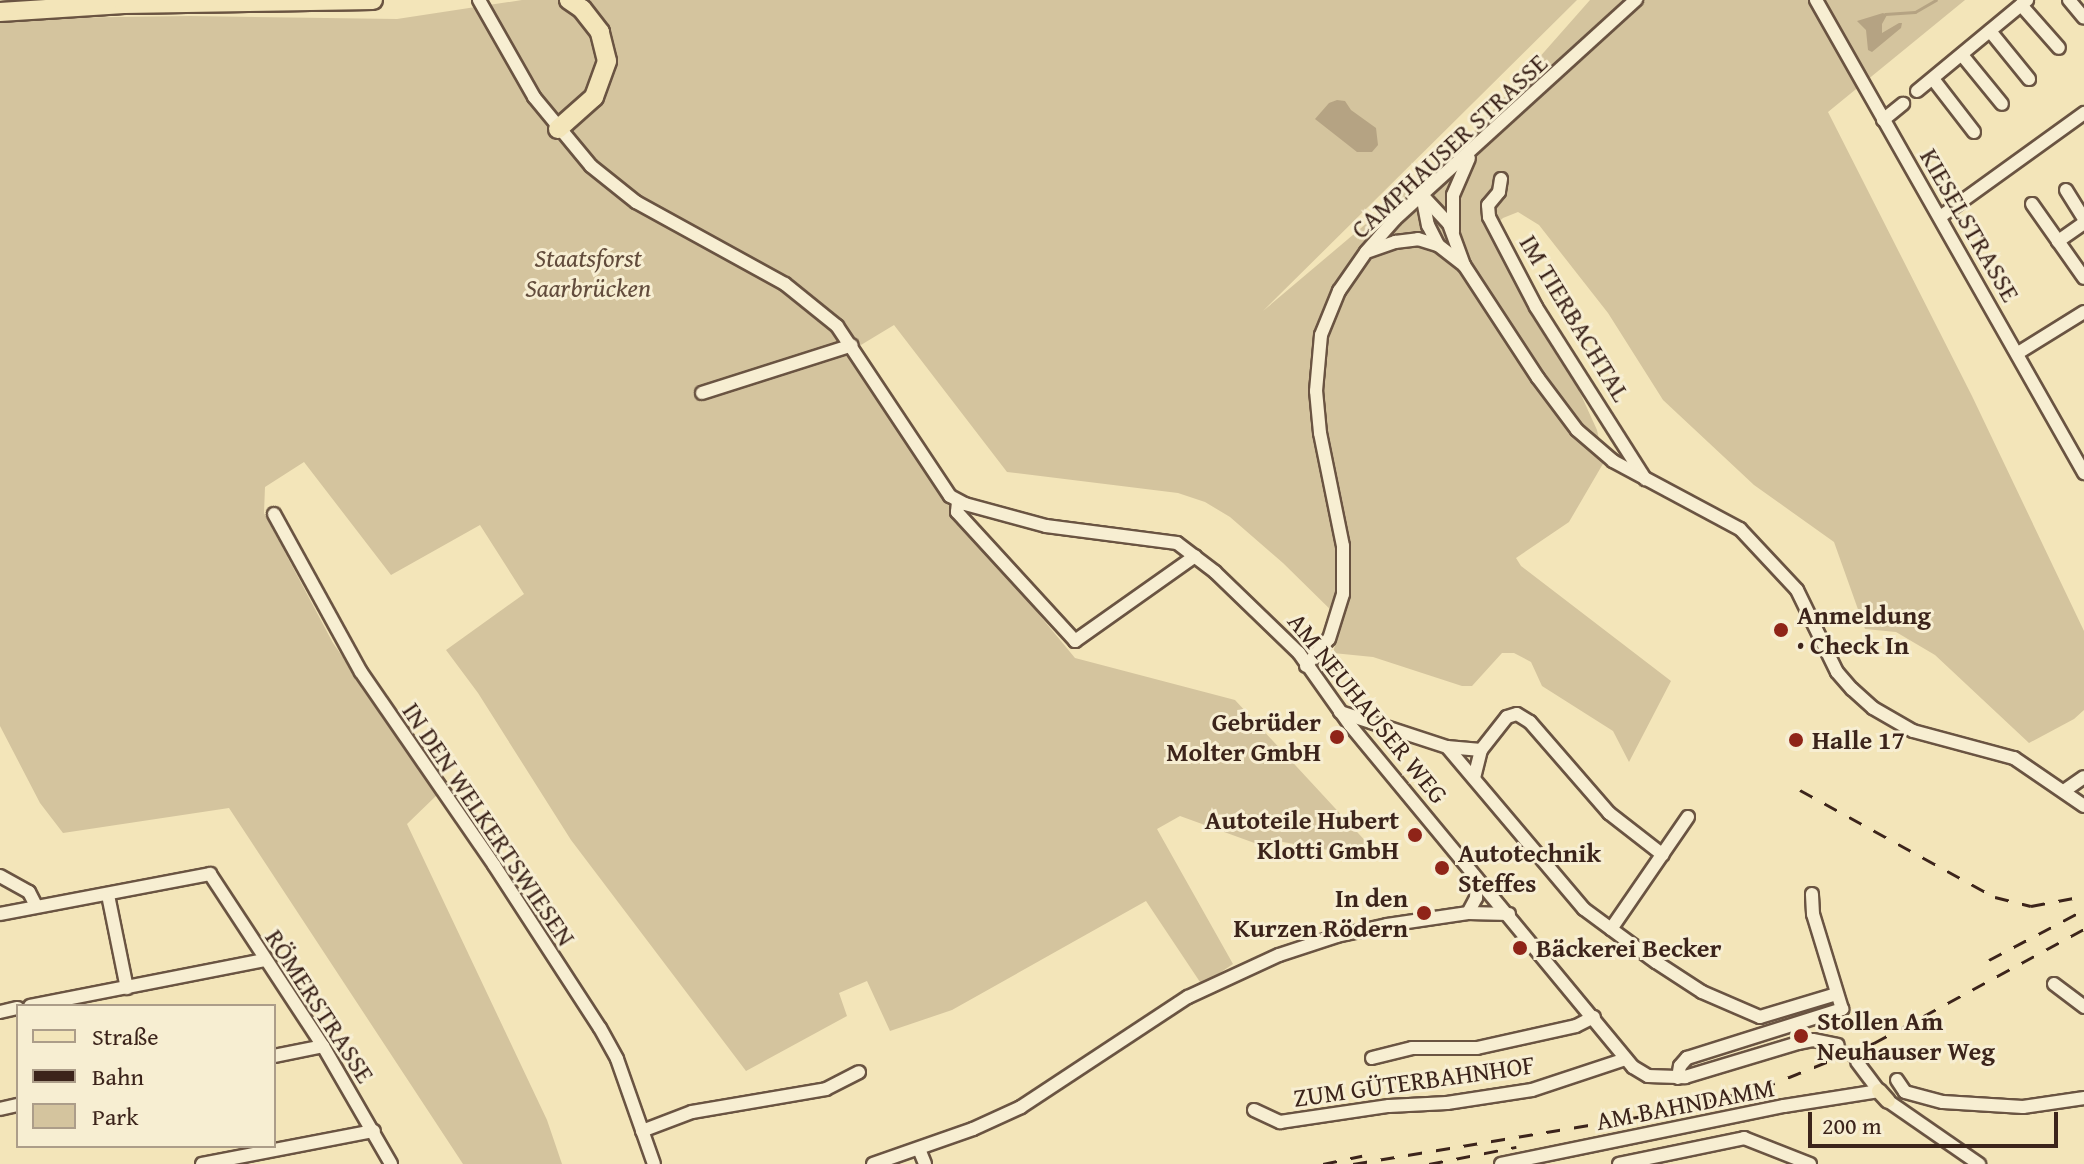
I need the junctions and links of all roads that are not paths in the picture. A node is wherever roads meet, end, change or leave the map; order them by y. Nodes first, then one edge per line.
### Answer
1 (373, 0) edge
2 (479, 0) edge
3 (569, 0) edge
4 (1636, 0) edge
5 (1816, 0) edge
6 (2069, 0) edge
7 (2024, 3) edge
8 (0, 12) edge
9 (2084, 18) edge
10 (1990, 31) junction
11 (2059, 48) dead end
12 (1962, 55) junction
13 (1933, 79) junction
14 (2029, 79) dead end
15 (1917, 91) dead end
16 (1903, 104) dead end
17 (2002, 104) dead end
18 (2084, 113) edge
19 (1883, 120) junction
20 (558, 129) junction
21 (1974, 132) dead end
22 (1477, 145) junction
23 (1501, 179) dead end
24 (2066, 190) dead end
25 (1422, 195) junction
26 (2032, 204) dead end
27 (1940, 217) junction
28 (2084, 221) edge
29 (1453, 234) junction
30 (2058, 241) junction
31 (1438, 245) junction
32 (1366, 252) junction
33 (1464, 265) junction
34 (2084, 278) edge
35 (2084, 312) edge
36 (852, 345) junction
37 (2018, 353) junction
38 (702, 393) dead end
39 (2084, 473) edge
40 (1645, 479) junction
41 (958, 502) junction
42 (274, 514) dead end
43 (1195, 556) junction
44 (1306, 666) junction
45 (1340, 712) junction
46 (1447, 747) junction
47 (1481, 750) junction
48 (2084, 777) edge
49 (1474, 778) junction
50 (2064, 791) junction
51 (2084, 806) edge
52 (1688, 817) dead end
53 (1663, 855) junction
54 (0, 876) edge
55 (1477, 879) junction
56 (1812, 894) dead end
57 (108, 895) junction
58 (36, 906) junction
59 (1468, 913) junction
60 (0, 914) edge
61 (1509, 914) junction
62 (1611, 929) junction
63 (265, 960) junction
64 (2054, 984) dead end
65 (127, 988) junction
66 (1836, 994) junction
67 (91, 1000) edge
68 (50, 1004) edge
69 (2084, 1007) edge
70 (1594, 1017) junction
71 (1838, 1045) tunnel mouth
72 (323, 1046) junction
73 (276, 1056) edge
74 (1372, 1058) dead end
75 (1626, 1059) junction
76 (1857, 1062) tunnel mouth
77 (859, 1072) dead end
78 (1678, 1078) junction
79 (1897, 1080) dead end
80 (1884, 1096) junction
81 (2084, 1098) edge
82 (1254, 1110) dead end
83 (374, 1131) junction
84 (642, 1131) junction
85 (919, 1149) junction
86 (1681, 1150) junction
87 (207, 1164) edge
88 (391, 1164) edge
89 (654, 1164) edge
90 (873, 1164) edge
91 (925, 1164) edge
92 (1501, 1164) edge
93 (1619, 1164) edge
94 (1684, 1164) edge
95 (1810, 1164) edge
96 (1979, 1164) edge

1 - 8 highway
2 - 20 street
3 - 20 highway
4 - 22 street, CAMPHAUSER STRASSE
5 - 19 street, KIESELSTRASSE
6 - 9 street
7 - 10 street
7 - 11 street
10 - 12 street
10 - 14 street
12 - 13 street
12 - 17 street
13 - 15 street
13 - 21 street
16 - 19 street
18 - 27 street
19 - 27 street, KIESELSTRASSE
20 - 36 street
22 - 25 street, CAMPHAUSER STRASSE
22 - 29 street
23 - 40 street, IM TIERBACHTAL
24 - 28 street
25 - 29 street
25 - 31 street
25 - 32 street, CAMPHAUSER STRASSE
26 - 30 street
27 - 37 street, KIESELSTRASSE
28 - 30 street
29 - 33 street
30 - 34 street
31 - 32 street
31 - 33 street
32 - 44 street, CAMPHAUSER STRASSE
33 - 40 street
35 - 37 street
36 - 38 street
36 - 41 street
37 - 39 street, KIESELSTRASSE
40 - 50 street
41 - 43 street, AM NEUHAUSER WEG
41 - 43 street
42 - 84 street, IN DEN WELKERTSWIESEN
43 - 44 street, AM NEUHAUSER WEG
44 - 45 street, AM NEUHAUSER WEG
45 - 46 street
45 - 55 street, AM NEUHAUSER WEG
46 - 47 street
46 - 49 street
47 - 49 street
47 - 53 street
48 - 50 street
49 - 62 street
50 - 51 street
52 - 53 street
53 - 62 street
54 - 58 street
55 - 59 street
55 - 61 street, AM NEUHAUSER WEG
56 - 66 street
57 - 58 street
57 - 63 street, RÖMERSTRASSE
57 - 65 street
58 - 60 street
59 - 61 street
59 - 85 street
61 - 70 street, AM NEUHAUSER WEG
62 - 66 street
63 - 65 street
63 - 72 street, RÖMERSTRASSE
64 - 69 street
65 - 67 street
66 - 78 street
67 - 68 street
70 - 74 street
70 - 75 street, AM NEUHAUSER WEG
71 - 78 street, AM NEUHAUSER WEG
72 - 73 street
72 - 83 street, RÖMERSTRASSE
75 - 78 street, AM NEUHAUSER WEG
75 - 82 street, ZUM GÜTERBAHNHOF
76 - 80 street
77 - 84 street
79 - 81 street
80 - 92 street, AM BAHNDAMM
80 - 96 street
83 - 87 street
83 - 88 street, RÖMERSTRASSE
84 - 89 street, IN DEN WELKERTSWIESEN
85 - 90 street
85 - 91 street
86 - 93 street
86 - 94 street
86 - 95 street

